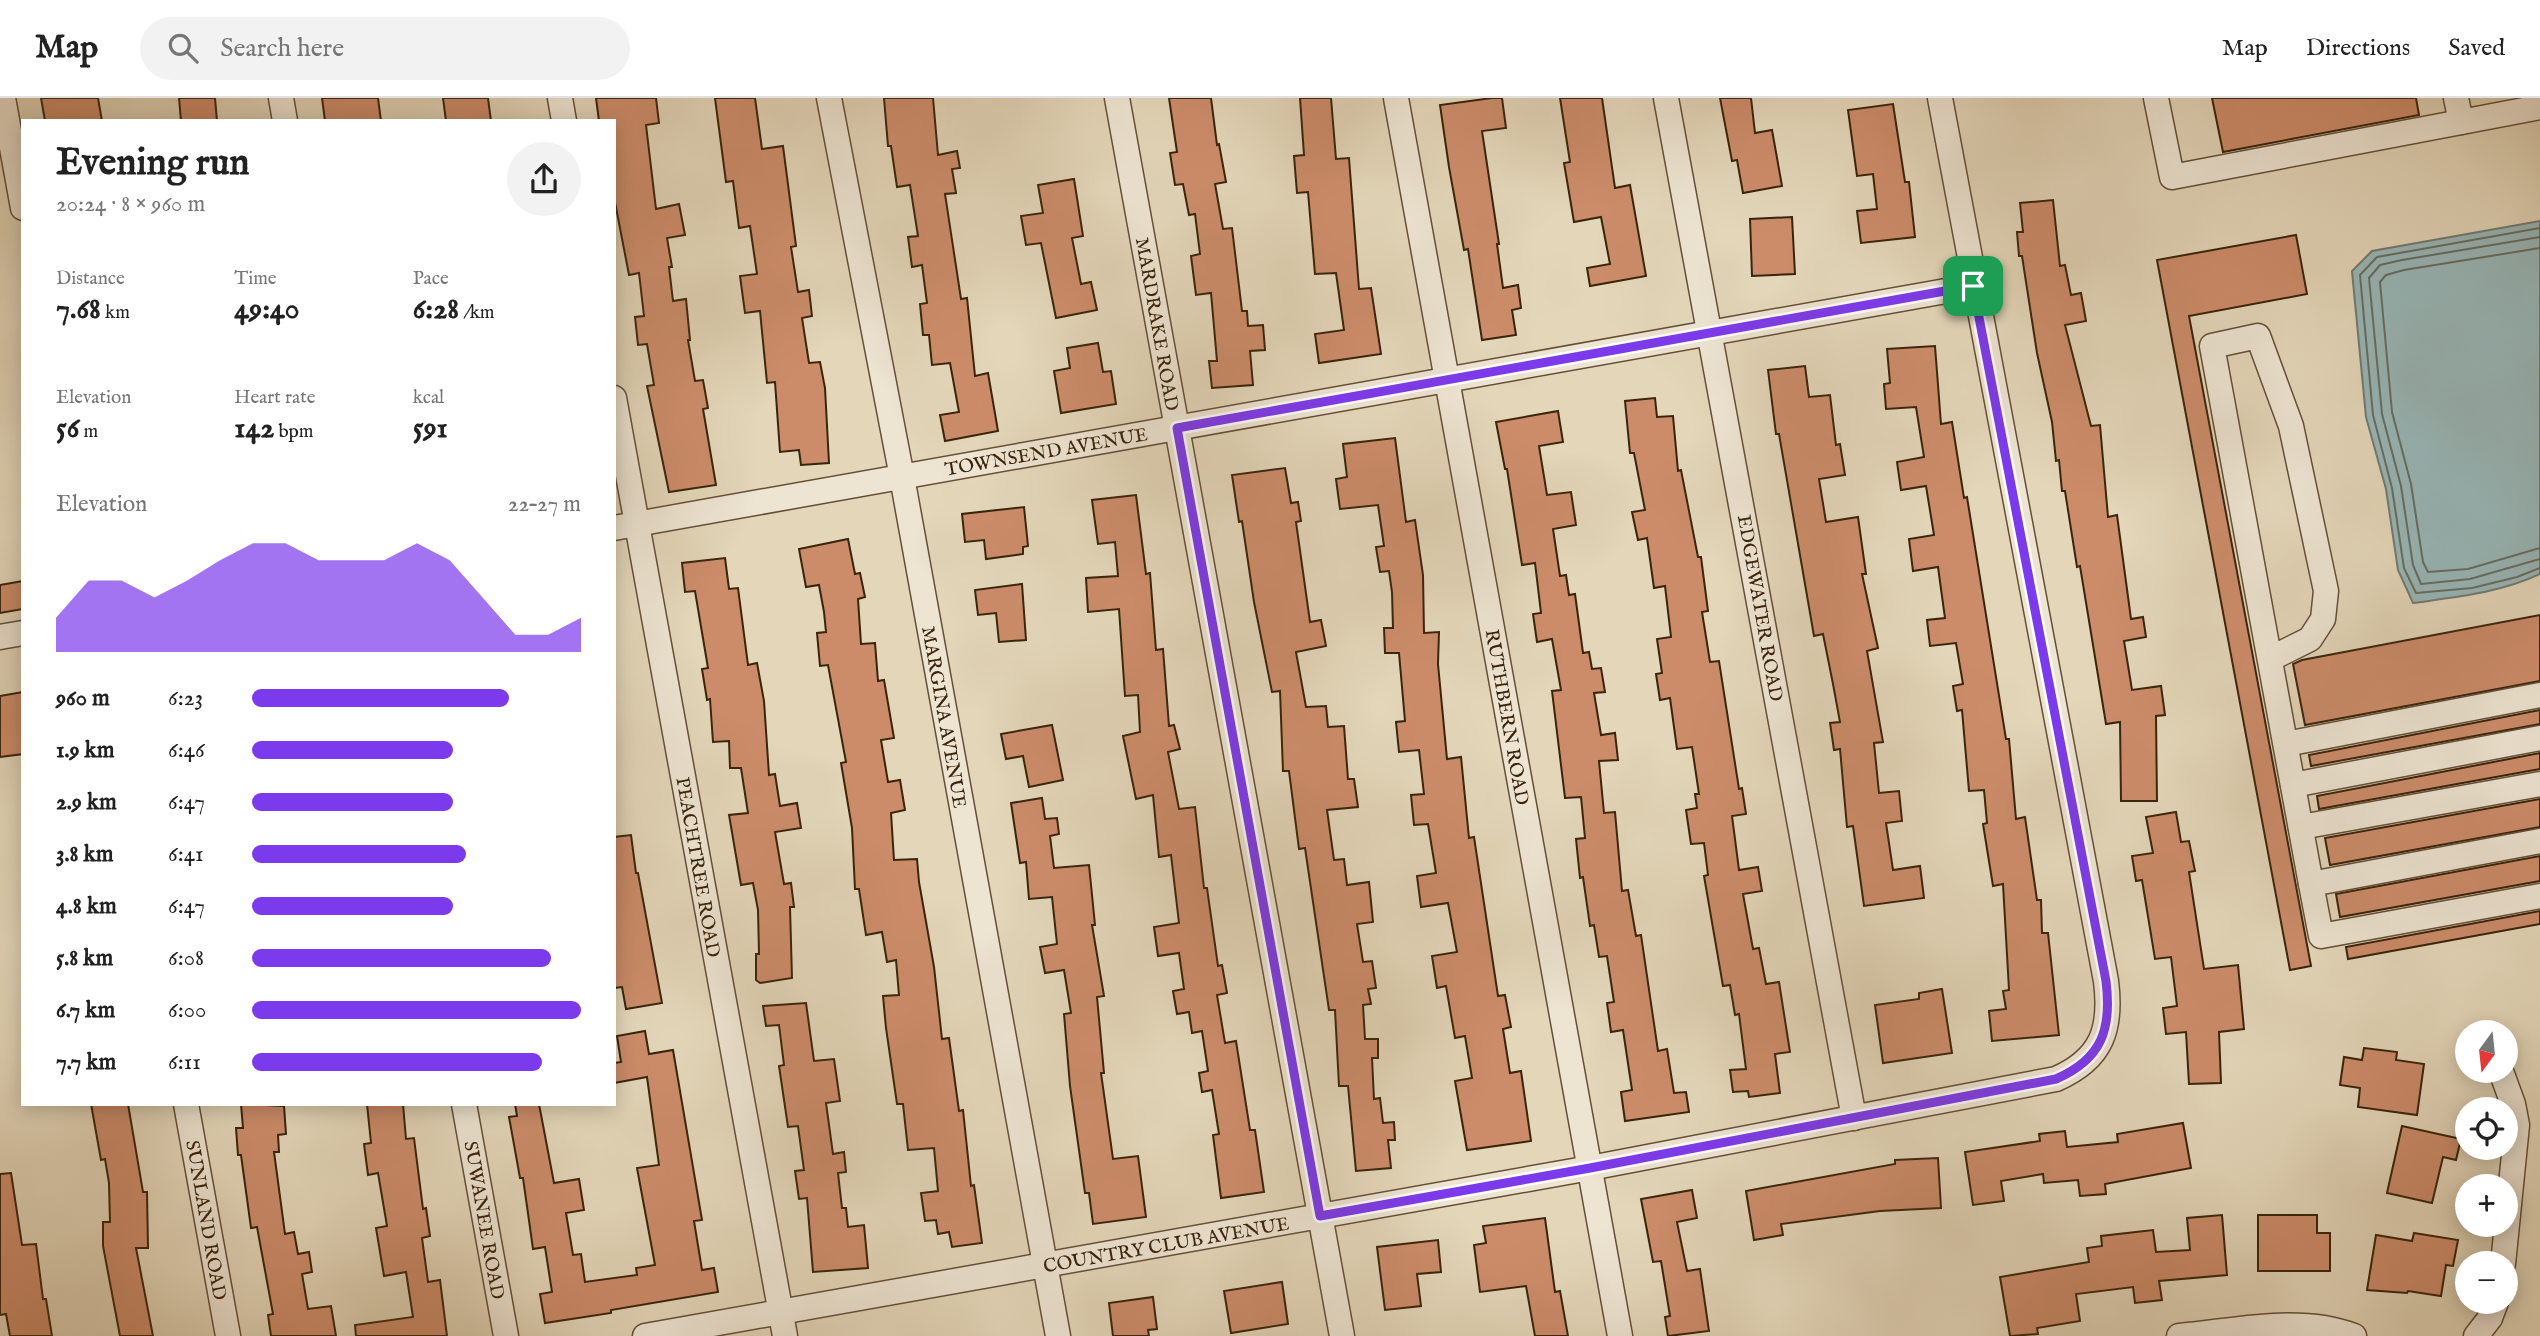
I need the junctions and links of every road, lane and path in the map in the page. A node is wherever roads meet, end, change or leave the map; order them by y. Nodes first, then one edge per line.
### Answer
1 (3, 98) edge
2 (281, 98) edge
3 (560, 98) edge
4 (829, 98) edge
5 (1116, 98) edge
6 (1396, 98) edge
7 (1666, 98) edge
8 (1940, 98) edge
9 (2156, 98) edge
10 (2456, 98) edge
11 (2540, 107) edge
12 (285, 119) edge
13 (564, 119) edge
14 (2461, 122) junction
15 (21, 197) edge
16 (1973, 286) junction
17 (1711, 335) junction
18 (1447, 380) junction
19 (616, 419) edge
20 (1177, 428) junction
21 (902, 477) junction
22 (626, 526) edge
23 (21, 633) edge
24 (0, 637) edge
25 (2270, 659) junction
26 (2540, 695) edge
27 (2540, 738) edge
28 (2286, 744) junction
29 (2540, 784) edge
30 (2293, 785) junction
31 (2301, 827) junction
32 (2540, 841) edge
33 (2311, 884) junction
34 (2540, 896) edge
35 (2505, 1083) edge
36 (186, 1106) edge
37 (464, 1106) edge
38 (1854, 1118) junction
39 (1590, 1168) junction
40 (1320, 1216) junction
41 (2504, 1251) edge
42 (1045, 1265) junction
43 (2492, 1314) edge
44 (783, 1324) edge
45 (228, 1336) edge
46 (506, 1336) edge
47 (645, 1336) edge
48 (1058, 1336) edge
49 (1342, 1336) edge
50 (1620, 1336) edge
51 (2179, 1336) edge
52 (2354, 1336) edge
53 (2476, 1336) edge

1 - 15 street
2 - 12 street
3 - 13 street
4 - 21 street, MARGINA AVENUE
5 - 20 street, MARDRAKE ROAD
6 - 18 street, RUTHBERN ROAD
7 - 17 street, EDGEWATER ROAD
8 - 16 street
9 - 14 street
10 - 14 street
11 - 14 street
16 - 17 street, TOWNSEND AVENUE
16 - 38 street, COUNTRY CLUB AVENUE
17 - 18 street, TOWNSEND AVENUE
17 - 38 street, EDGEWATER ROAD
18 - 20 street, TOWNSEND AVENUE
18 - 39 street, RUTHBERN ROAD
19 - 22 street, PEACHTREE ROAD
20 - 21 street, TOWNSEND AVENUE
20 - 40 street, MARDRAKE ROAD
21 - 22 street, TOWNSEND AVENUE
21 - 42 street, MARGINA AVENUE
22 - 44 street, PEACHTREE ROAD
23 - 24 street
25 - 25 street
25 - 28 street
26 - 28 street
27 - 30 street
28 - 30 street
29 - 31 street
30 - 31 street
31 - 33 street
32 - 33 street
33 - 34 street
35 - 41 street
36 - 45 street, SUNLAND ROAD
37 - 46 street, SUWANEE ROAD
38 - 39 street, COUNTRY CLUB AVENUE
39 - 40 street, COUNTRY CLUB AVENUE
39 - 50 street, RUTHBERN ROAD
40 - 42 street, COUNTRY CLUB AVENUE
40 - 49 street, MARDRAKE ROAD
42 - 44 street, COUNTRY CLUB AVENUE
42 - 48 street, MARGINA AVENUE
43 - 53 street
44 - 47 street, COUNTRY CLUB AVENUE
51 - 52 street

